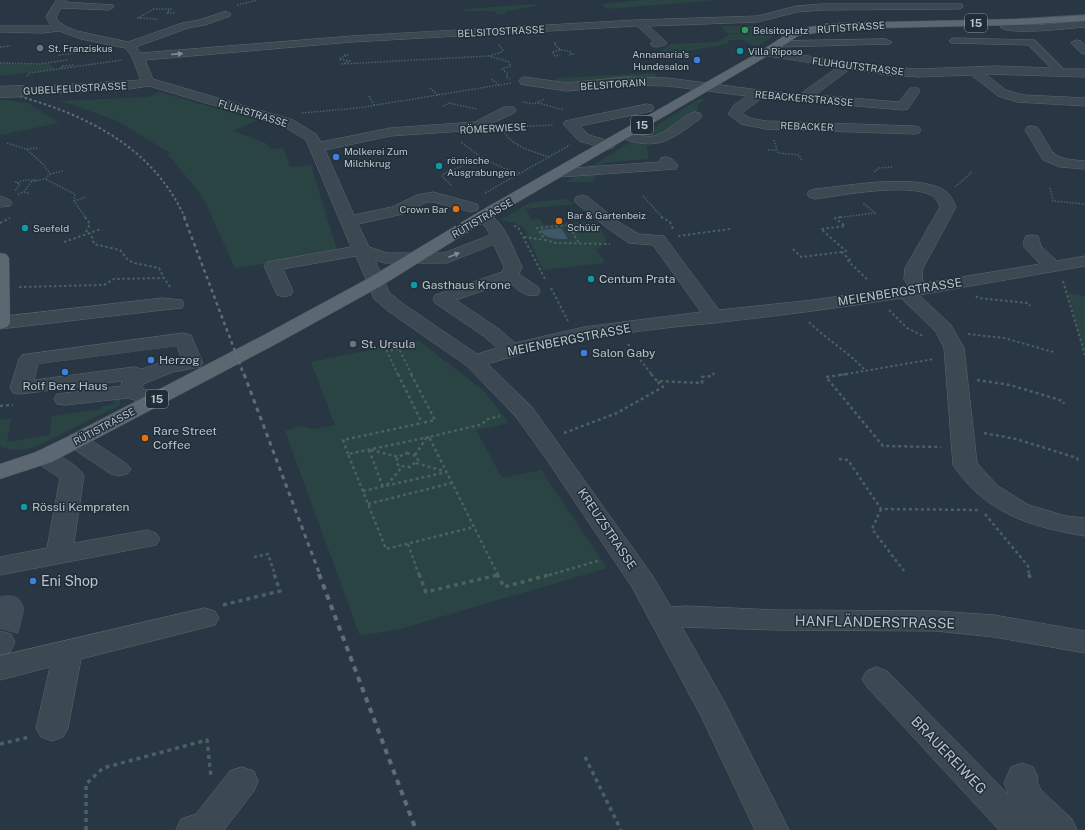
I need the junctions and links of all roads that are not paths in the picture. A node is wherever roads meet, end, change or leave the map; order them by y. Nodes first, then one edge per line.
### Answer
1 (864, 4) edge
2 (58, 5) edge
3 (958, 6) dead end
4 (109, 7) dead end
5 (86, 11) dead end
6 (672, 12) dead end
7 (719, 12) dead end
8 (226, 14) dead end
9 (1085, 18) edge
10 (728, 21) junction
11 (683, 22) junction
12 (644, 23) junction
13 (977, 23) junction
14 (1085, 24) edge
15 (866, 25) junction
16 (60, 28) junction
17 (0, 29) edge
18 (86, 31) dead end
19 (488, 32) junction
20 (659, 32) dead end
21 (955, 41) dead end
22 (113, 42) junction
23 (886, 42) dead end
24 (498, 43) road end
25 (656, 44) dead end
26 (778, 44) junction
27 (135, 52) junction
28 (765, 53) junction
29 (889, 61) dead end
30 (860, 67) junction
31 (844, 69) dead end
32 (974, 71) junction
33 (1060, 72) junction
34 (1085, 73) edge
35 (525, 81) dead end
36 (149, 82) junction
37 (706, 88) junction
38 (914, 91) dead end
39 (0, 92) edge
40 (759, 94) junction
41 (802, 98) junction
42 (1085, 102) edge
43 (647, 108) dead end
44 (695, 116) dead end
45 (504, 120) road end
46 (914, 130) dead end
47 (1032, 130) dead end
48 (625, 135) junction
49 (608, 145) junction
50 (318, 147) junction
51 (666, 161) dead end
52 (1085, 165) edge
53 (559, 173) junction
54 (815, 194) dead end
55 (582, 200) dead end
56 (615, 211) dead end
57 (477, 212) junction
58 (348, 221) junction
59 (499, 237) junction
60 (635, 239) junction
61 (1032, 240) dead end
62 (361, 250) junction
63 (416, 257) junction
64 (0, 258) edge
65 (1085, 261) edge
66 (1053, 267) junction
67 (510, 275) junction
68 (375, 282) junction
69 (1, 288) edge
70 (284, 291) dead end
71 (531, 291) dead end
72 (898, 296) junction
73 (174, 298) road end
74 (87, 300) dead end
75 (714, 318) junction
76 (32, 319) junction
77 (0, 323) edge
78 (513, 351) junction
79 (474, 362) junction
80 (132, 386) junction
81 (65, 399) dead end
82 (152, 401) junction
83 (77, 441) junction
84 (44, 457) junction
85 (119, 469) dead end
86 (0, 472) edge
87 (1085, 527) edge
88 (147, 538) dead end
89 (58, 555) junction
90 (0, 566) edge
91 (213, 612) road end
92 (664, 618) junction
93 (1085, 642) edge
94 (0, 651) edge
95 (68, 651) junction
96 (877, 679) dead end
97 (52, 728) road end
98 (1022, 777) dead end
99 (227, 781) road end
100 (193, 830) edge
101 (772, 830) edge
102 (1021, 830) edge
103 (1060, 830) edge

1 - 3 street, BELSITOSTRASSE
1 - 10 street, BELSITOSTRASSE
1 - 15 street
2 - 4 street
2 - 5 street
2 - 16 street
6 - 11 street
7 - 10 street
8 - 27 street
9 - 13 main road, RÜTISTRASSE / 15
10 - 11 street, BELSITOSTRASSE
11 - 12 street, BELSITOSTRASSE
12 - 19 street, BELSITOSTRASSE
12 - 20 street
12 - 25 street
13 - 14 street, RÜTISTRASSE
13 - 15 main road, RÜTISTRASSE / 15
15 - 26 main road, RÜTISTRASSE / 15
16 - 17 street
16 - 22 street
18 - 22 street
19 - 24 street
27 -> 19 street, BELSITOSTRASSE
21 - 33 street
22 - 27 street
23 - 26 street
26 - 28 main road, RÜTISTRASSE / 15
27 - 36 street
28 - 30 street, FLUHGUTSTRASSE
28 - 37 main road, RÜTISTRASSE / 15
29 - 30 street
30 - 32 street, FLUHGUTSTRASSE
31 - 41 street
32 - 33 street, FLUHGUTSTRASSE
32 - 42 street
33 - 34 street, FLUHGUTSTRASSE
35 - 37 street, BELSITORAIN
36 - 39 street, GUBELFELDSTRASSE, bridge
36 - 50 street, FLUHSTRASSE
37 - 40 street, REBACKERSTRASSE
37 - 48 main road, RÜTISTRASSE / 15
38 - 41 street, REBACKERSTRASSE
40 - 41 street, REBACKERSTRASSE
40 - 46 street, REBACKER
43 - 49 street
44 - 48 street
45 - 50 street
47 - 52 street
48 - 49 main road, RÜTISTRASSE / 15
49 - 53 main road, RÜTISTRASSE / 15
50 - 58 street, FLUHSTRASSE
51 - 53 street
53 - 57 main road, RÜTISTRASSE / 15
54 - 72 street
55 - 60 street
56 - 60 street
57 - 58 street
57 - 59 street
57 - 63 main road, RÜTISTRASSE / 15
58 - 62 street, FLUHSTRASSE
63 -> 59 street
59 - 67 street
60 - 75 street
61 - 66 street
62 - 63 street
62 - 68 street, FLUHSTRASSE
62 - 70 street
63 - 68 main road, RÜTISTRASSE / 15
64 - 69 main road
65 - 66 street, MEIENBERGSTRASSE
66 - 72 street, MEIENBERGSTRASSE
67 - 71 street
67 - 78 street
68 - 79 street, KREUZSTRASSE
68 - 82 main road, RÜTISTRASSE / 15
69 - 77 main road
72 - 75 street, MEIENBERGSTRASSE
72 - 87 street
73 - 76 street
74 - 76 street
75 - 78 street, MEIENBERGSTRASSE
76 - 77 street
78 - 79 street, MEIENBERGSTRASSE
79 - 92 street, KREUZSTRASSE
80 - 80 street
80 - 81 street
80 - 82 street
82 - 83 main road, RÜTISTRASSE / 15
83 - 84 main road, RÜTISTRASSE / 15
83 - 85 street
84 - 86 main road, RÜTISTRASSE / 15
84 - 89 street
88 - 89 street
89 - 90 street
91 - 95 street
92 - 93 street, HANFLÄNDERSTRASSE
92 - 101 street, KREUZSTRASSE
94 - 95 street
95 - 97 street
96 - 102 street, BRAUEREIWEG
98 - 103 street
99 - 100 street

